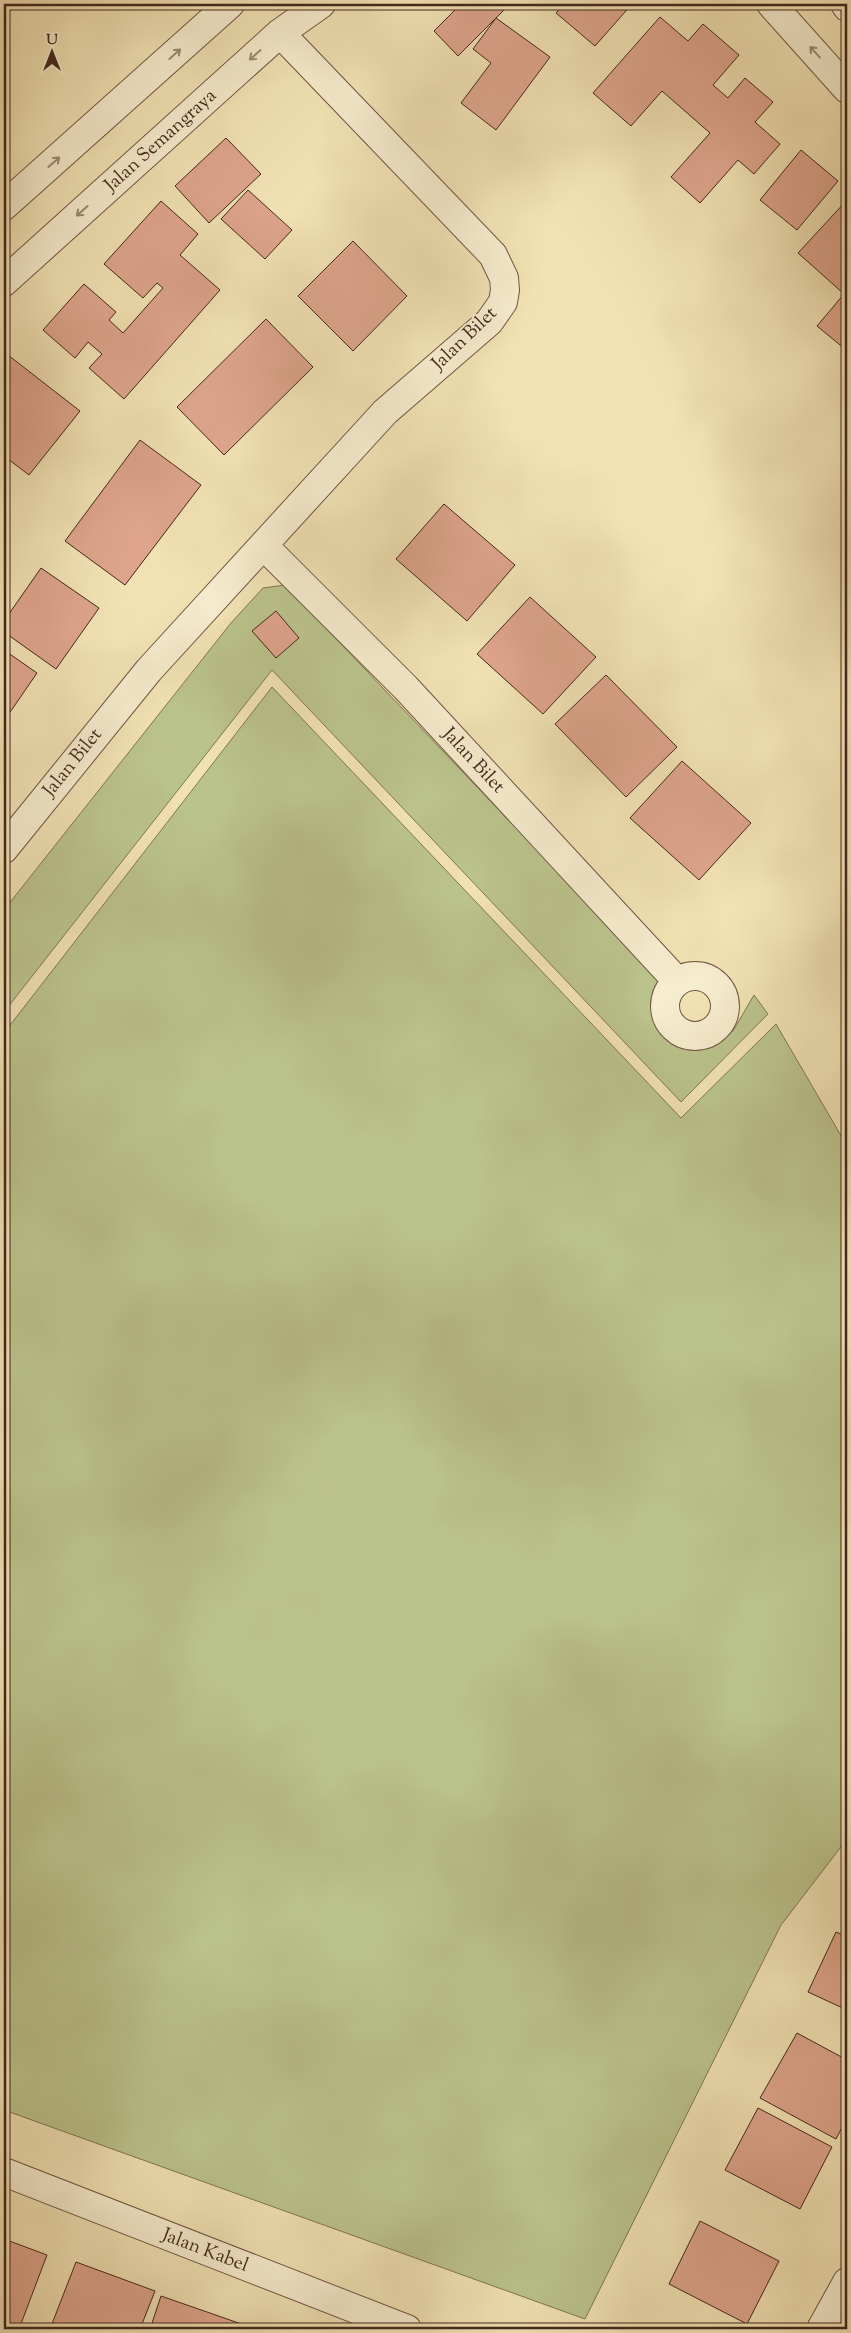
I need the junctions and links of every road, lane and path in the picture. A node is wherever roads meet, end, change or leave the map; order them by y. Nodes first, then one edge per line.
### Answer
1 (230, 4) edge
2 (321, 4) edge
3 (771, 4) edge
4 (845, 4) edge
5 (847, 6) edge
6 (280, 33) junction
7 (847, 89) edge
8 (4, 206) edge
9 (4, 282) edge
10 (264, 546) junction
11 (4, 848) edge
12 (678, 980) dead end
13 (4, 2172) edge
14 (847, 2282) edge
15 (407, 2329) edge
16 (821, 2329) edge

8 -> 1 street
2 - 6 street, Jalan Semangraya
7 -> 3 street
4 - 5 street
6 -> 9 street, Jalan Semangraya
6 - 10 street, Jalan Bilet
10 - 11 street, Jalan Bilet
10 - 12 street, Jalan Bilet
13 - 15 street, Jalan Kabel
14 - 16 street

